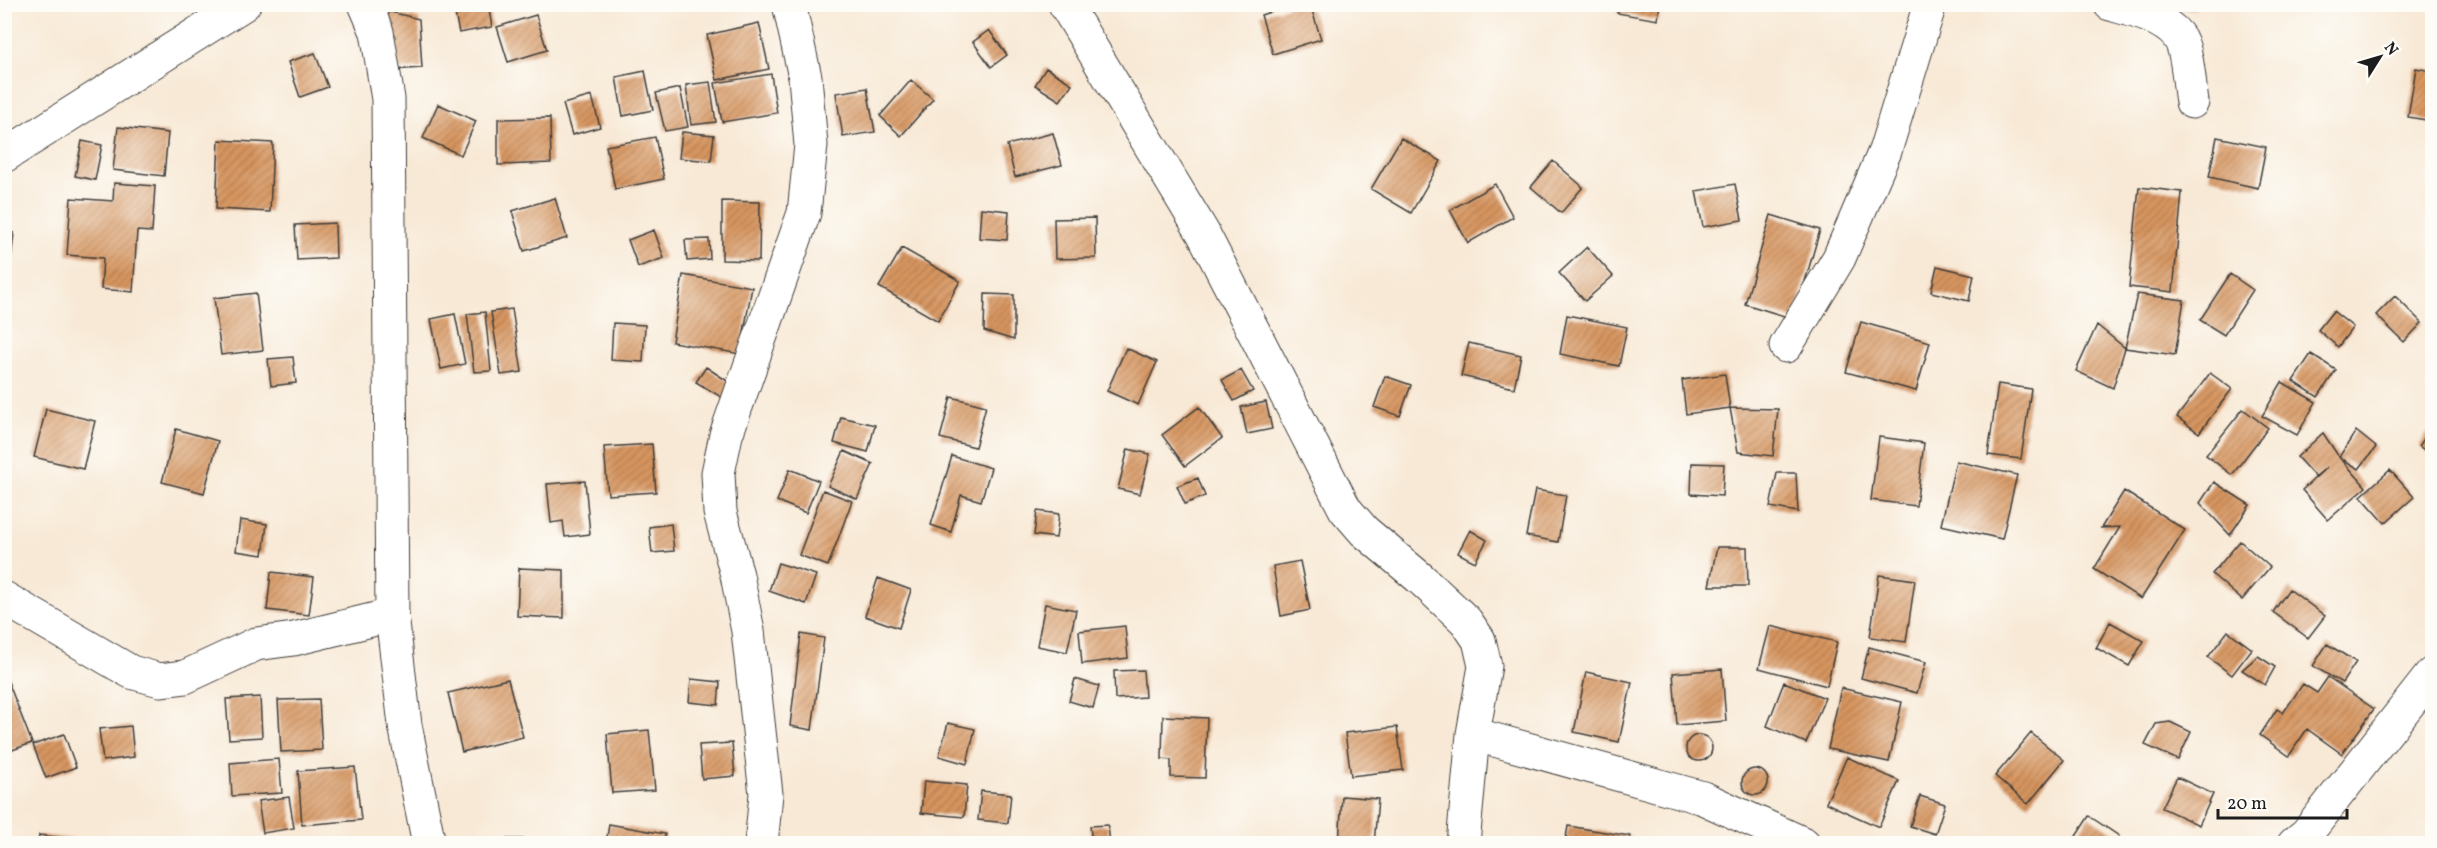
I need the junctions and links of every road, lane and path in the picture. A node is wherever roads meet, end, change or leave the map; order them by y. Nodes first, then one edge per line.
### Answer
1 (244, 4) edge
2 (365, 4) edge
3 (789, 4) edge
4 (1065, 4) edge
5 (1930, 4) edge
6 (2110, 4) edge
7 (2192, 102) dead end
8 (4, 156) edge
9 (1786, 346) dead end
10 (4, 598) edge
11 (392, 615) junction
12 (2433, 674) edge
13 (1473, 734) junction
14 (429, 843) edge
15 (761, 843) edge
16 (1463, 843) edge
17 (1804, 843) edge
18 (2294, 843) edge

1 - 8 street
2 - 11 street
3 - 15 street
4 - 13 street
5 - 9 street
6 - 7 street
10 - 11 street
11 - 14 street
12 - 18 street
13 - 16 street
13 - 17 street

